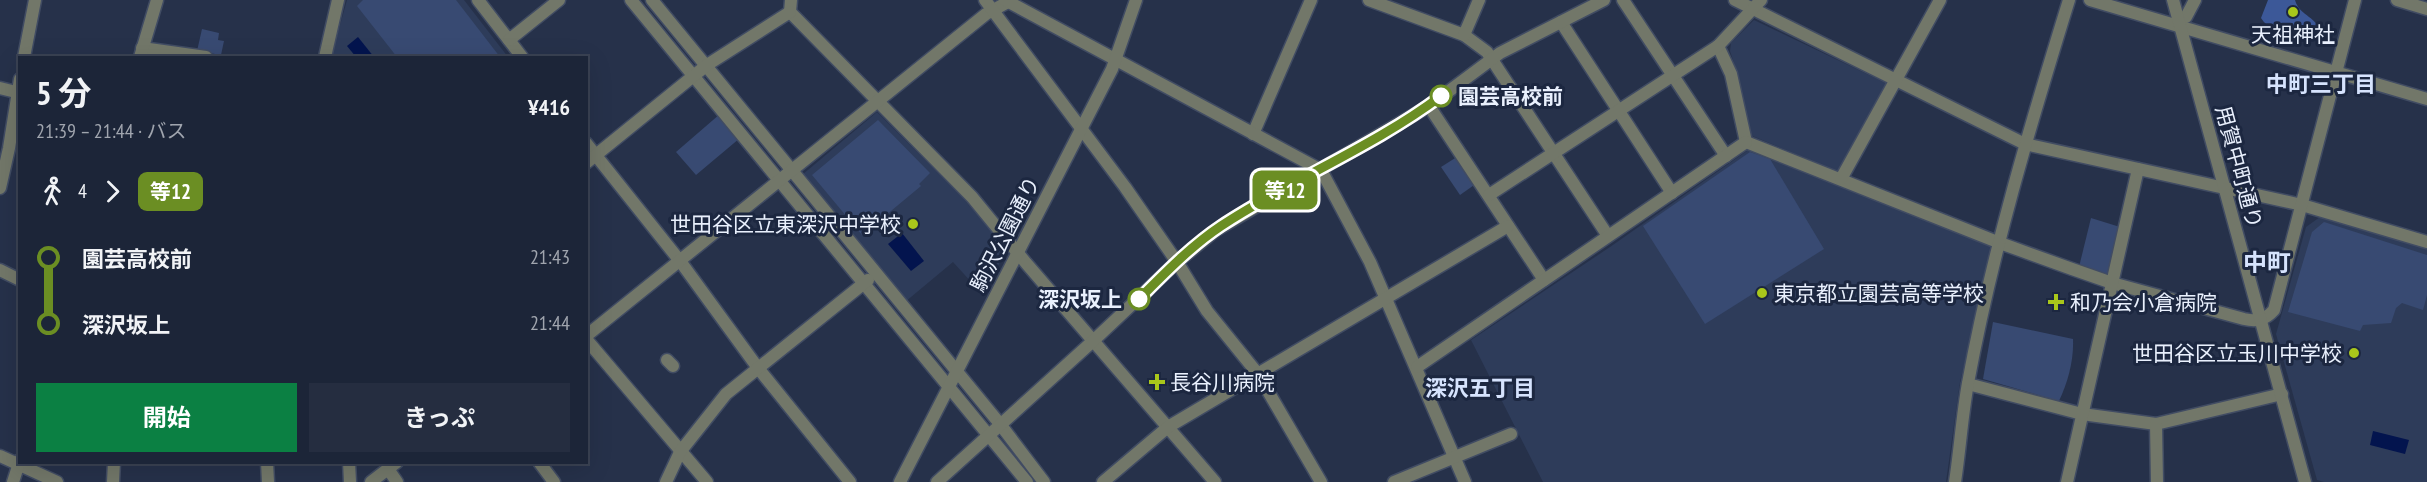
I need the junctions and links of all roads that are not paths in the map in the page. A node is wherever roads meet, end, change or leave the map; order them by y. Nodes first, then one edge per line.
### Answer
1 (35, 0) edge
2 (157, 0) edge
3 (338, 0) edge
4 (478, 0) edge
5 (559, 0) edge
6 (631, 0) edge
7 (652, 0) edge
8 (1136, 0) edge
9 (1311, 0) edge
10 (1369, 0) edge
11 (1479, 0) edge
12 (1604, 0) edge
13 (1623, 0) edge
14 (1735, 0) edge
15 (1941, 0) edge
16 (2068, 0) edge
17 (2090, 0) edge
18 (2173, 0) edge
19 (2195, 0) edge
20 (2355, 0) edge
21 (2397, 0) edge
22 (1006, 1) edge
23 (1757, 4) edge
24 (988, 5) edge
25 (790, 6) edge
26 (2427, 9) edge
27 (1561, 22) junction
28 (2179, 23) junction
29 (1464, 35) junction
30 (509, 40) junction
31 (1718, 46) junction
32 (141, 52) edge
33 (24, 56) edge
34 (193, 56) edge
35 (325, 56) edge
36 (521, 56) edge
37 (1491, 59) junction
38 (1115, 60) junction
39 (707, 65) junction
40 (2335, 73) junction
41 (1672, 75) junction
42 (693, 77) junction
43 (1896, 80) junction
44 (0, 88) edge
45 (18, 93) edge
46 (2427, 99) edge
47 (877, 101) junction
48 (1429, 106) junction
49 (1618, 111) junction
50 (1080, 130) junction
51 (1253, 134) junction
52 (1746, 142) junction
53 (2025, 144) junction
54 (1553, 153) junction
55 (1726, 156) junction
56 (591, 159) edge
57 (1320, 170) junction
58 (2138, 170) junction
59 (791, 171) junction
60 (1841, 179) junction
61 (779, 181) junction
62 (2223, 187) junction
63 (0, 188) edge
64 (1672, 193) junction
65 (1489, 195) junction
66 (2302, 205) junction
67 (1508, 226) junction
68 (1608, 236) junction
69 (2427, 242) edge
70 (2000, 243) junction
71 (1018, 252) junction
72 (680, 261) junction
73 (1177, 262) junction
74 (0, 270) edge
75 (876, 274) junction
76 (18, 279) edge
77 (1544, 280) junction
78 (2112, 283) junction
79 (863, 284) junction
80 (1386, 298) junction
81 (2261, 320) junction
82 (588, 335) edge
83 (588, 339) edge
84 (1093, 341) junction
85 (1417, 367) junction
86 (758, 368) junction
87 (956, 373) junction
88 (1258, 374) junction
89 (1968, 384) junction
90 (949, 387) junction
91 (2282, 394) junction
92 (2082, 414) junction
93 (1000, 424) junction
94 (2156, 424) junction
95 (1168, 427) junction
96 (1511, 434) dead end
97 (988, 435) junction
98 (680, 452) junction
99 (0, 456) edge
100 (1454, 457) junction
101 (18, 462) edge
102 (18, 464) edge
103 (23, 464) edge
104 (114, 464) edge
105 (267, 464) edge
106 (349, 464) edge
107 (540, 464) edge
108 (392, 466) edge
109 (13, 482) edge
110 (57, 482) edge
111 (113, 482) edge
112 (268, 482) edge
113 (350, 482) edge
114 (371, 482) edge
115 (397, 482) edge
116 (554, 482) edge
117 (666, 482) edge
118 (707, 482) edge
119 (850, 482) edge
120 (900, 482) edge
121 (937, 482) edge
122 (1027, 482) edge
123 (1044, 482) edge
124 (1102, 482) edge
125 (1215, 482) edge
126 (1321, 482) edge
127 (1394, 482) edge
128 (1465, 482) edge
129 (1955, 482) edge
130 (2067, 482) edge
131 (2157, 482) edge
132 (2305, 482) edge

1 - 33 street
2 - 32 street
3 - 35 street
4 - 30 street
5 - 30 street
6 - 42 street
7 - 39 street
8 - 38 street, 駒沢公園通り
9 - 51 street
10 - 29 street
11 - 29 street
12 - 27 street
13 - 41 street
14 - 23 street
15 - 43 street
16 - 53 street
17 - 28 street
18 - 28 street, 用賀中町通り
19 - 28 street
20 - 40 street
21 - 26 street
22 - 24 street
22 - 38 street
23 - 31 street
23 - 43 street
24 - 47 street
24 - 50 street
25 - 39 street
25 - 47 street
27 - 37 street
27 - 49 street
28 - 40 street
28 - 62 street, 用賀中町通り
29 - 37 street
30 - 36 street
31 - 41 street
31 - 52 street
32 - 34 street
37 - 48 street
37 - 54 street
38 - 50 street, 駒沢公園通り
38 - 51 street
39 - 42 street
39 - 59 street
40 - 46 street
40 - 66 street
41 - 49 street
41 - 55 street
42 - 56 street
42 - 61 street
43 - 53 street
43 - 60 street
44 - 45 street
45 - 63 street
47 - 59 street
47 - 71 street
48 - 57 street
48 - 65 street
49 - 54 street
49 - 64 street
50 - 71 street, 駒沢公園通り
50 - 73 street
51 - 57 street
52 - 55 street
52 - 60 street
53 - 58 street
53 - 70 street
54 - 65 street
54 - 68 street
55 - 64 street
56 - 72 street
57 - 73 street
57 - 80 street
58 - 62 street
58 - 78 street
59 - 61 street
59 - 75 street
60 - 70 street
61 - 72 street
61 - 79 street
62 - 66 street
62 - 81 street, 用賀中町通り
64 - 68 street
65 - 67 street
66 - 69 street
66 - 81 street
67 - 77 street
67 - 80 street
68 - 77 street
70 - 78 street
70 - 89 street
71 - 84 street
71 - 87 street, 駒沢公園通り
72 - 82 street
72 - 86 street
73 - 84 street
73 - 88 street
74 - 76 street
75 - 79 street
75 - 87 street
77 - 85 street
78 - 81 street
78 - 92 street
79 - 86 street
79 - 90 street
80 - 85 street
80 - 88 street
81 - 91 street, 用賀中町通り
83 - 98 street
84 - 93 street
84 - 95 street
85 - 100 street
86 - 98 street
86 - 119 street
87 - 90 street, 駒沢公園通り
87 - 93 street
88 - 95 street
88 - 126 street
89 - 92 street
89 - 129 street
90 - 97 street
90 - 120 street, 駒沢公園通り
91 - 94 street
91 - 132 street, 用賀中町通り
92 - 94 street
92 - 130 street
93 - 97 street
93 - 123 street
94 - 131 street
95 - 124 street
95 - 125 street
96 - 100 street
97 - 121 street
97 - 122 street
98 - 117 street
98 - 118 street
99 - 101 street
100 - 127 street
100 - 128 street
102 - 109 street
103 - 110 street
104 - 111 street
105 - 112 street
106 - 113 street
107 - 116 street
108 - 114 street
108 - 115 street

